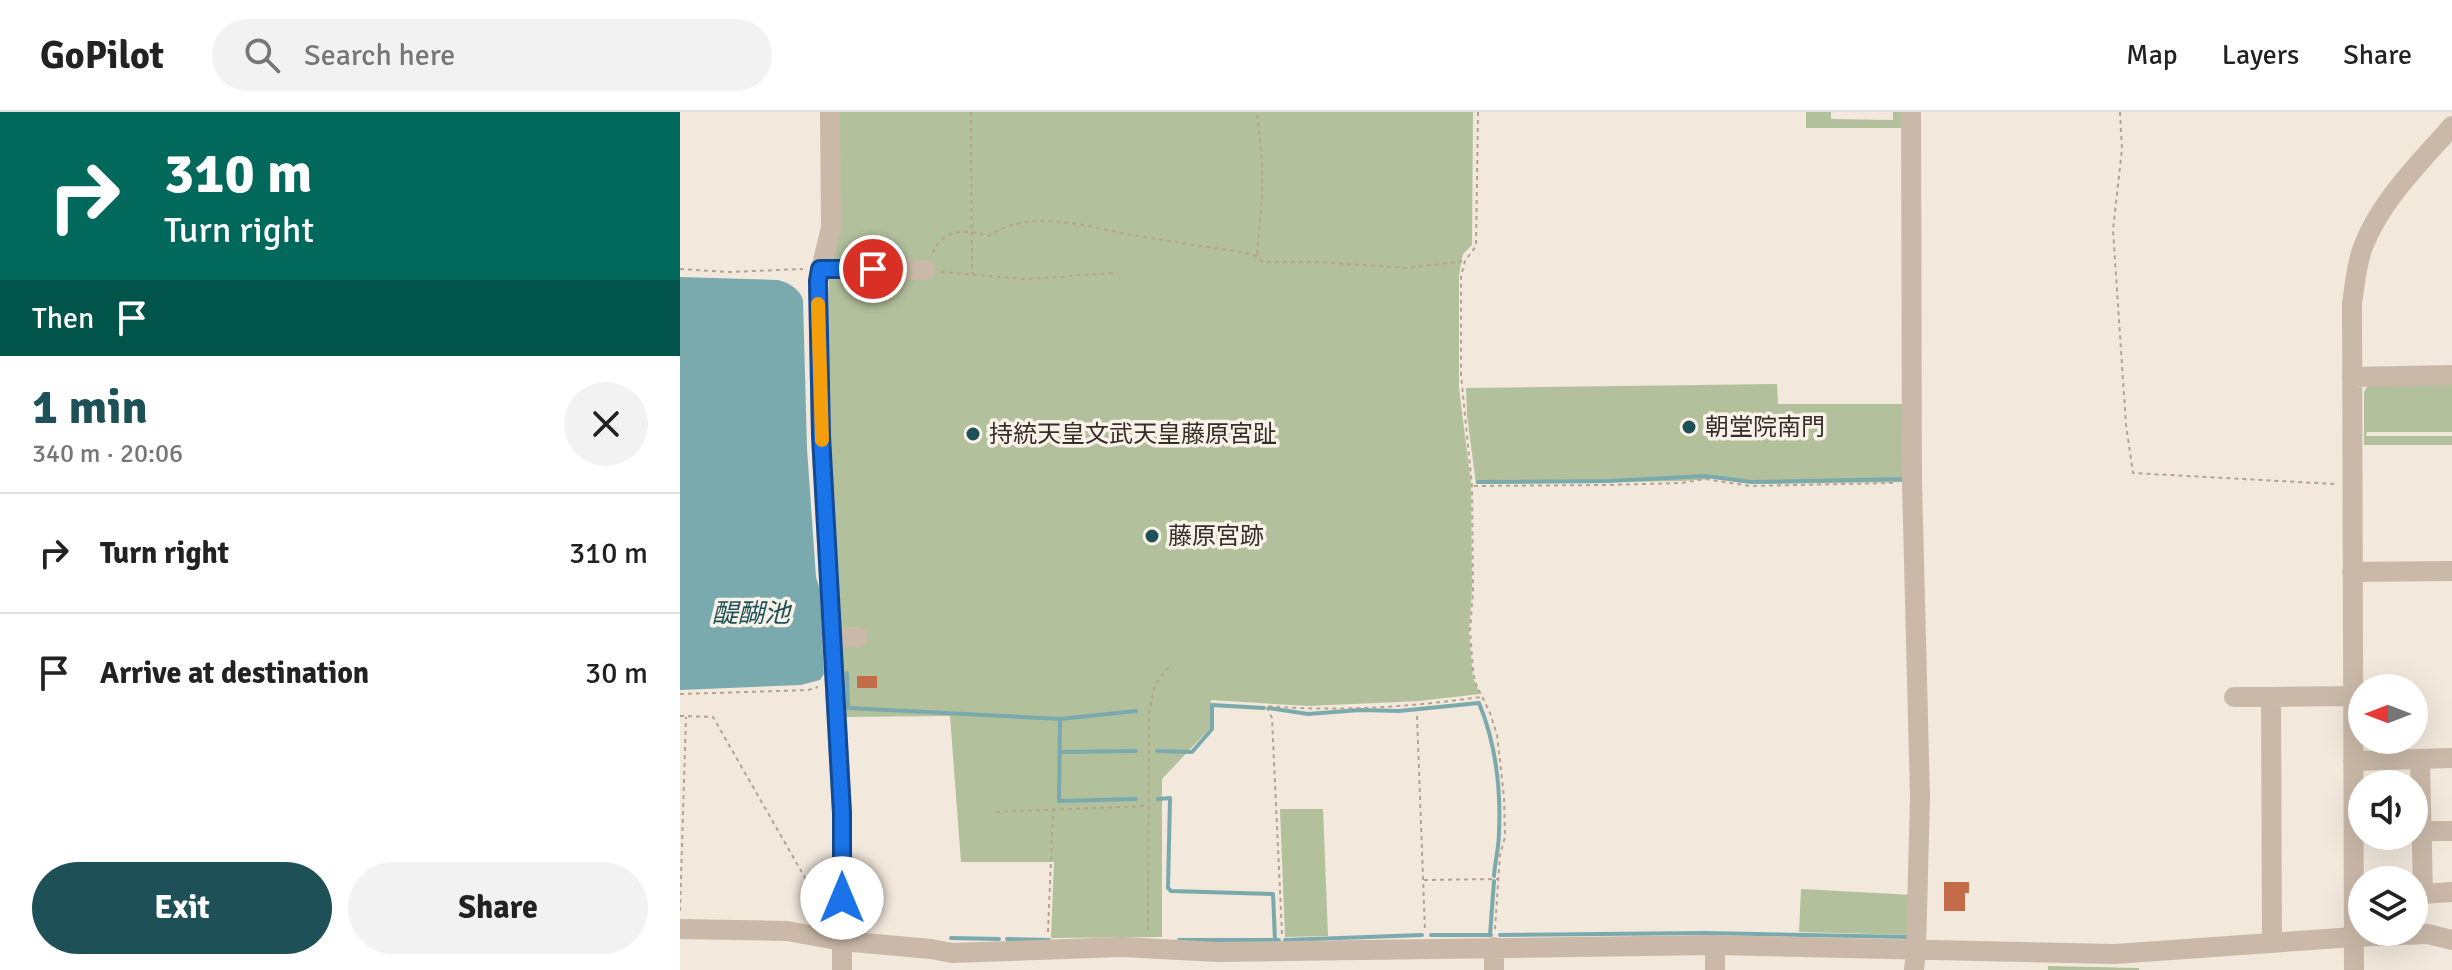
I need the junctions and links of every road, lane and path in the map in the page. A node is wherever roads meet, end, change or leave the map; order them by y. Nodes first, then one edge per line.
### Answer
1 (830, 112) edge
2 (971, 112) edge
3 (1257, 112) edge
4 (1478, 112) edge
5 (1911, 112) edge
6 (2120, 112) edge
7 (2452, 126) edge
8 (972, 231) junction
9 (1257, 256) junction
10 (1465, 261) junction
11 (680, 269) edge
12 (820, 269) junction
13 (925, 270) junction
14 (1116, 273) dead end
15 (972, 275) junction
16 (2452, 375) edge
17 (2352, 377) junction
18 (1912, 483) junction
19 (2352, 485) junction
20 (1472, 486) junction
21 (2452, 571) edge
22 (2352, 572) junction
23 (858, 637) dead end
24 (833, 638) junction
25 (1171, 664) dead end
26 (2352, 674) edge
27 (835, 683) junction
28 (680, 694) edge
29 (2348, 696) edge
30 (1482, 697) junction
31 (2234, 697) dead end
32 (2271, 697) junction
33 (680, 716) edge
34 (686, 716) junction
35 (1417, 716) dead end
36 (2353, 754) edge
37 (2452, 758) edge
38 (2420, 759) junction
39 (2353, 761) junction
40 (2420, 770) edge
41 (1148, 806) junction
42 (1053, 810) junction
43 (996, 812) dead end
44 (2428, 831) edge
45 (2452, 831) edge
46 (2422, 850) edge
47 (2354, 866) edge
48 (1499, 879) junction
49 (1423, 880) junction
50 (2452, 892) edge
51 (825, 905) dead end
52 (680, 929) edge
53 (2428, 934) edge
54 (1048, 937) dead end
55 (2348, 937) edge
56 (2452, 940) edge
57 (842, 941) junction
58 (2272, 942) junction
59 (1715, 945) junction
60 (2354, 946) edge
61 (1148, 947) junction
62 (1494, 947) junction
63 (1426, 948) junction
64 (1283, 951) junction
65 (1915, 960) edge
66 (1218, 961) edge
67 (2020, 961) edge
68 (842, 970) edge
69 (1494, 970) edge
70 (1715, 970) edge
71 (2354, 970) edge

1 - 12 street
2 - 8 path
3 - 9 path
4 - 10 path
5 - 18 street
6 - 19 path
7 - 17 street
8 - 9 path
8 - 13 path
8 - 15 path
9 - 10 path
10 - 20 path
11 - 12 path
12 - 13 street
12 - 24 street
13 - 15 path
14 - 15 path
16 - 17 street
17 - 19 street
18 - 20 path
18 - 65 street
19 - 22 street
20 - 30 path
21 - 22 street
22 - 26 street
23 - 24 street
24 - 27 street
25 - 41 path
27 - 28 path
27 - 57 street
29 - 32 street
30 - 48 path
30 - 64 path
31 - 32 street
32 - 58 street
33 - 34 path
34 - 51 path
34 - 52 path
35 - 49 path
36 - 39 street
37 - 38 street
38 - 39 street
38 - 40 street
39 - 47 street
41 - 42 path
41 - 61 path
42 - 43 path
42 - 54 path
44 - 45 street
46 - 50 street
48 - 49 path
48 - 62 path
49 - 63 path
52 - 57 street
53 - 56 street
55 - 58 street
57 - 61 street
57 - 68 street
58 - 67 street
59 - 62 street
59 - 65 street
59 - 70 street
60 - 71 street
61 - 66 street
62 - 63 street
62 - 69 street
63 - 64 street
64 - 66 street
65 - 67 street

